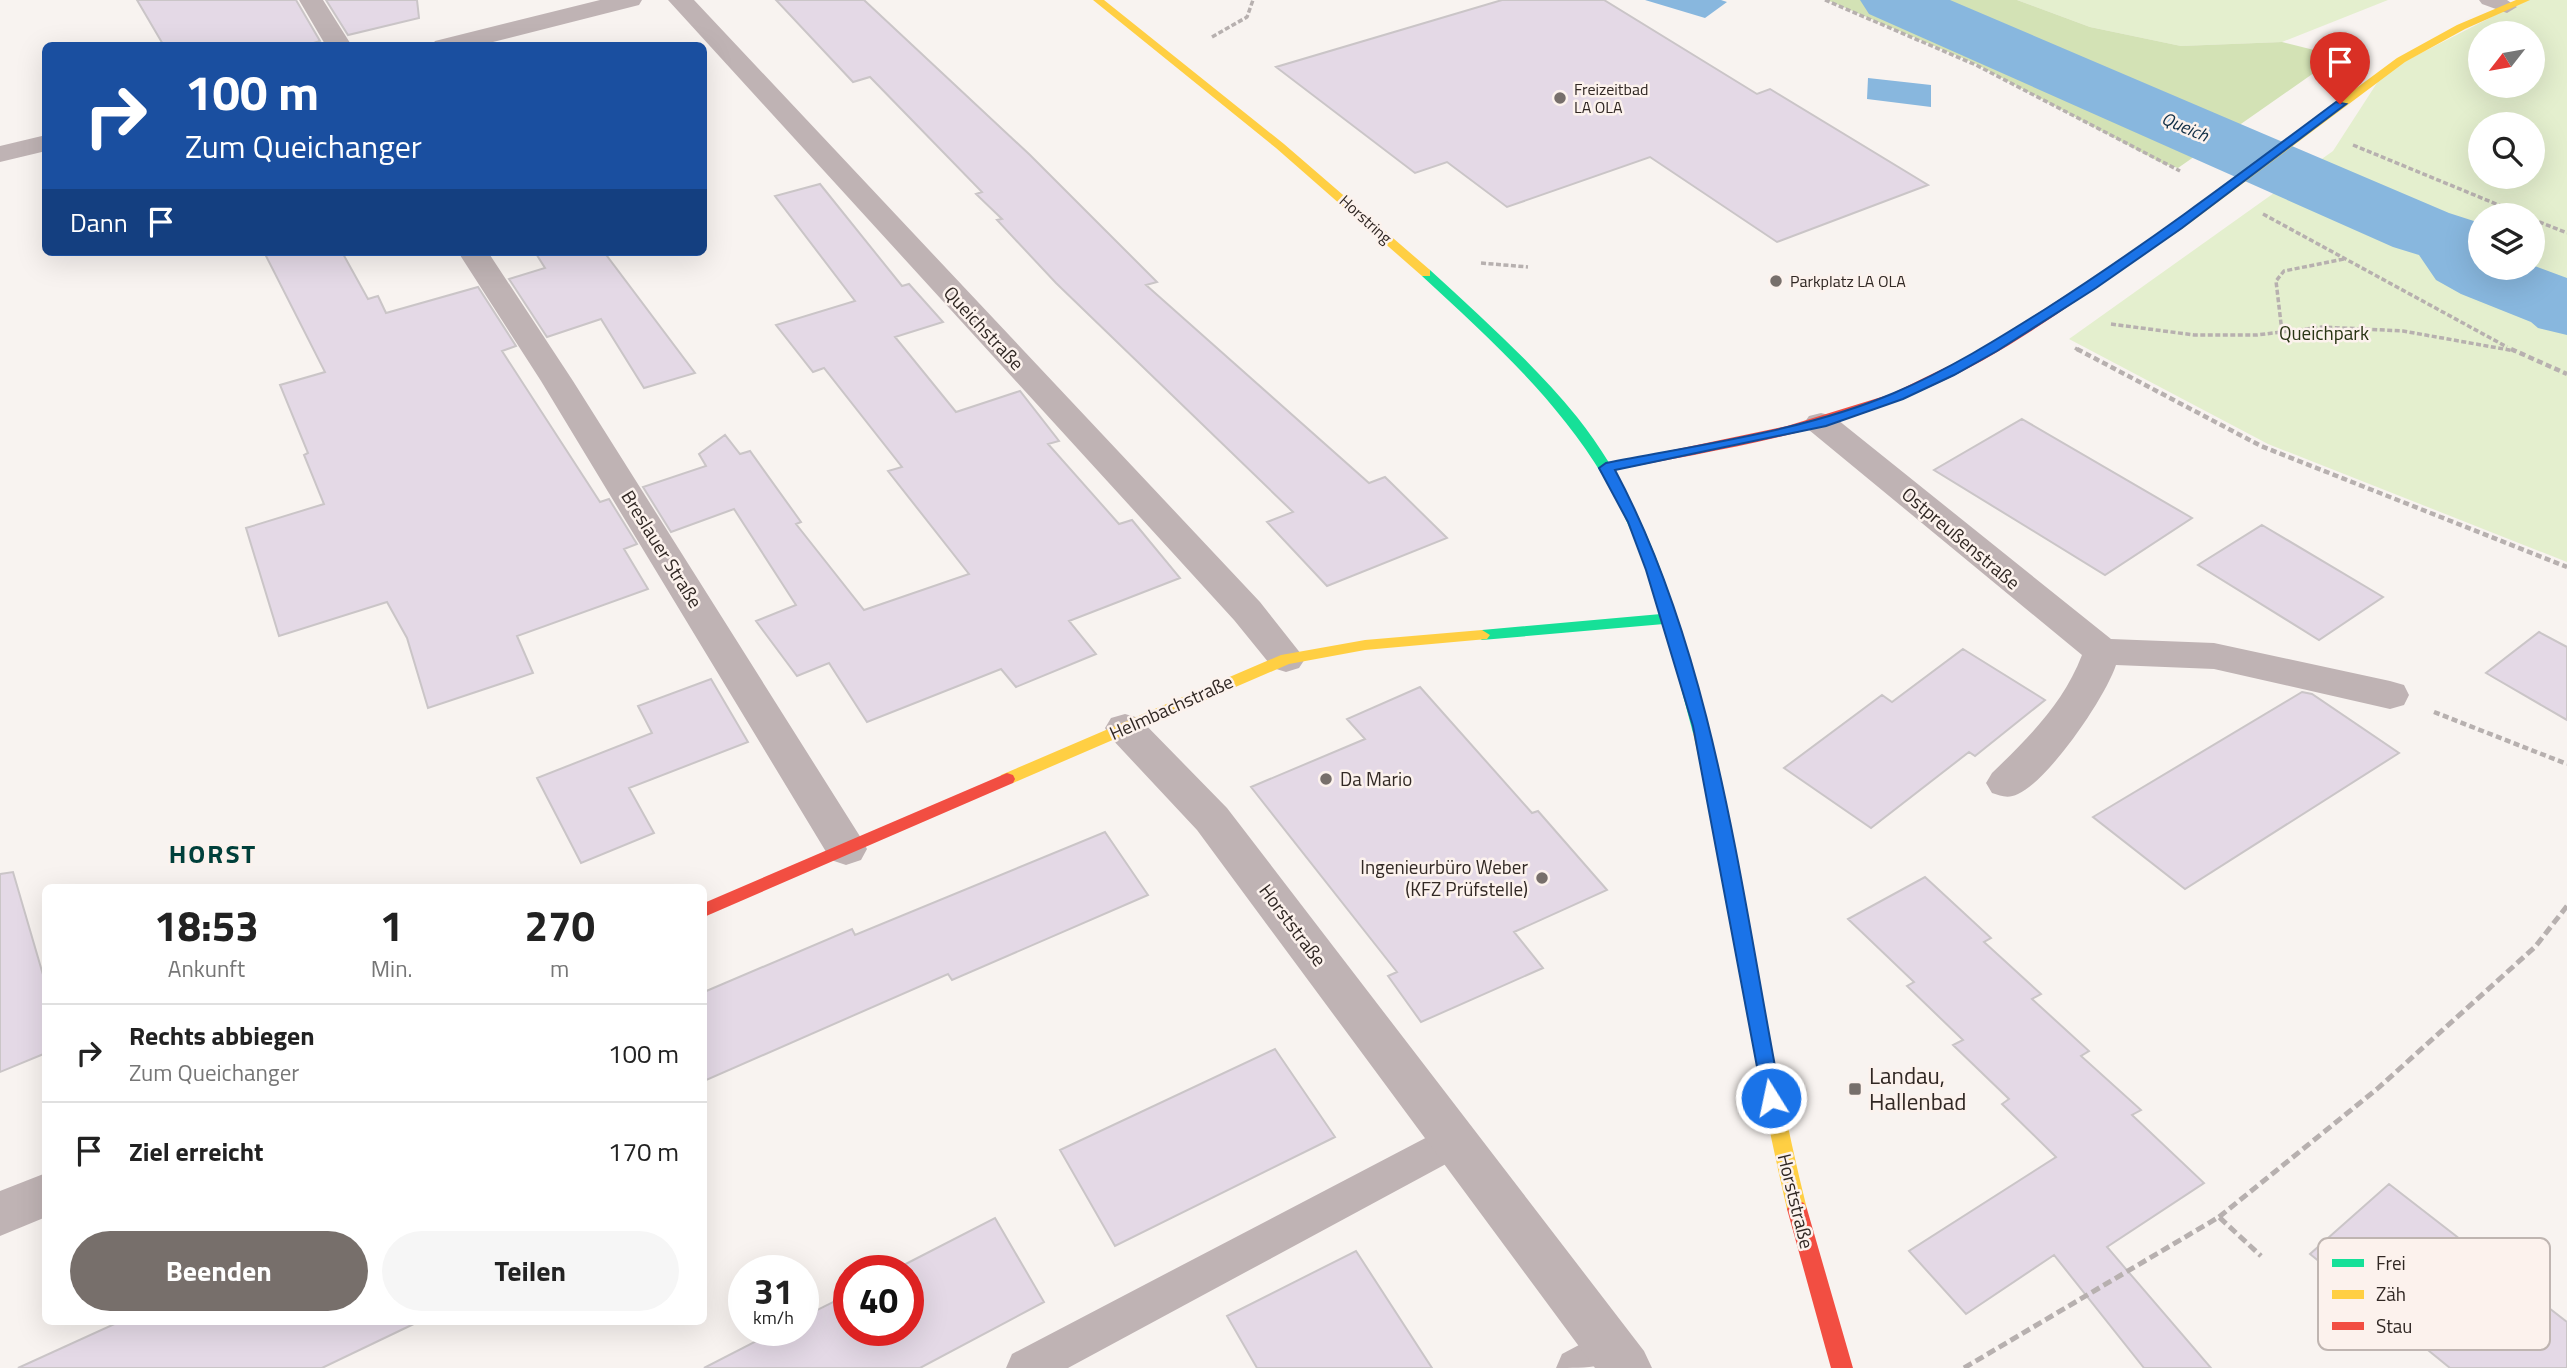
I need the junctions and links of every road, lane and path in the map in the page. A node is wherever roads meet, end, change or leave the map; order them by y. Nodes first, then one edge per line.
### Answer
1 (311, 0) edge
2 (630, 0) edge
3 (680, 0) edge
4 (1098, 0) edge
5 (1825, 0) edge
6 (2507, 2) edge
7 (337, 42) edge
8 (460, 42) edge
9 (2309, 128) junction
10 (42, 144) edge
11 (0, 154) edge
12 (2223, 190) junction
13 (2494, 203) edge
14 (2545, 224) edge
15 (2567, 233) edge
16 (476, 256) edge
17 (2345, 259) junction
18 (2057, 307) junction
19 (2031, 325) junction
20 (2282, 332) junction
21 (2511, 349) junction
22 (2567, 374) edge
23 (1821, 423) junction
24 (1606, 468) junction
25 (2567, 567) edge
26 (1669, 618) junction
27 (2102, 652) junction
28 (1286, 659) junction
29 (2390, 695) joint
30 (1125, 728) junction
31 (2567, 764) edge
32 (2006, 783) dead end
33 (846, 849) junction
34 (2567, 906) edge
35 (707, 910) edge
36 (1456, 1139) junction
37 (42, 1196) edge
38 (0, 1214) edge
39 (2219, 1217) junction
40 (2261, 1256) dead end
41 (1605, 1361) edge
42 (1027, 1368) edge
43 (1842, 1368) edge
44 (1964, 1368) edge

1 - 7 street
2 - 8 street
3 - 28 street, Queichstraße
4 - 24 street, Horstring
5 - 12 path
6 - 9 street
9 - 12 street
9 - 13 path
10 - 11 street
12 - 17 path
12 - 18 street
14 - 15 path
16 - 33 street, Breslauer Straße
17 - 20 path
17 - 21 path
18 - 19 street
18 - 20 path
19 - 23 street
19 - 25 path
20 - 21 path
21 - 22 path
23 - 24 street
23 - 27 street, Ostpreußenstraße
24 - 26 street, Horststraße
26 - 28 street, Helmbachstraße
26 - 43 street, Horststraße
27 - 29 street
27 - 32 street
28 - 30 street, Helmbachstraße
29 - 31 path
30 - 33 street, Helmbachstraße
30 - 36 street, Horststraße
33 - 35 street, Helmbachstraße
34 - 39 path
36 - 41 street, Horststraße
36 - 42 lane
37 - 38 street
39 - 40 path
39 - 44 path

